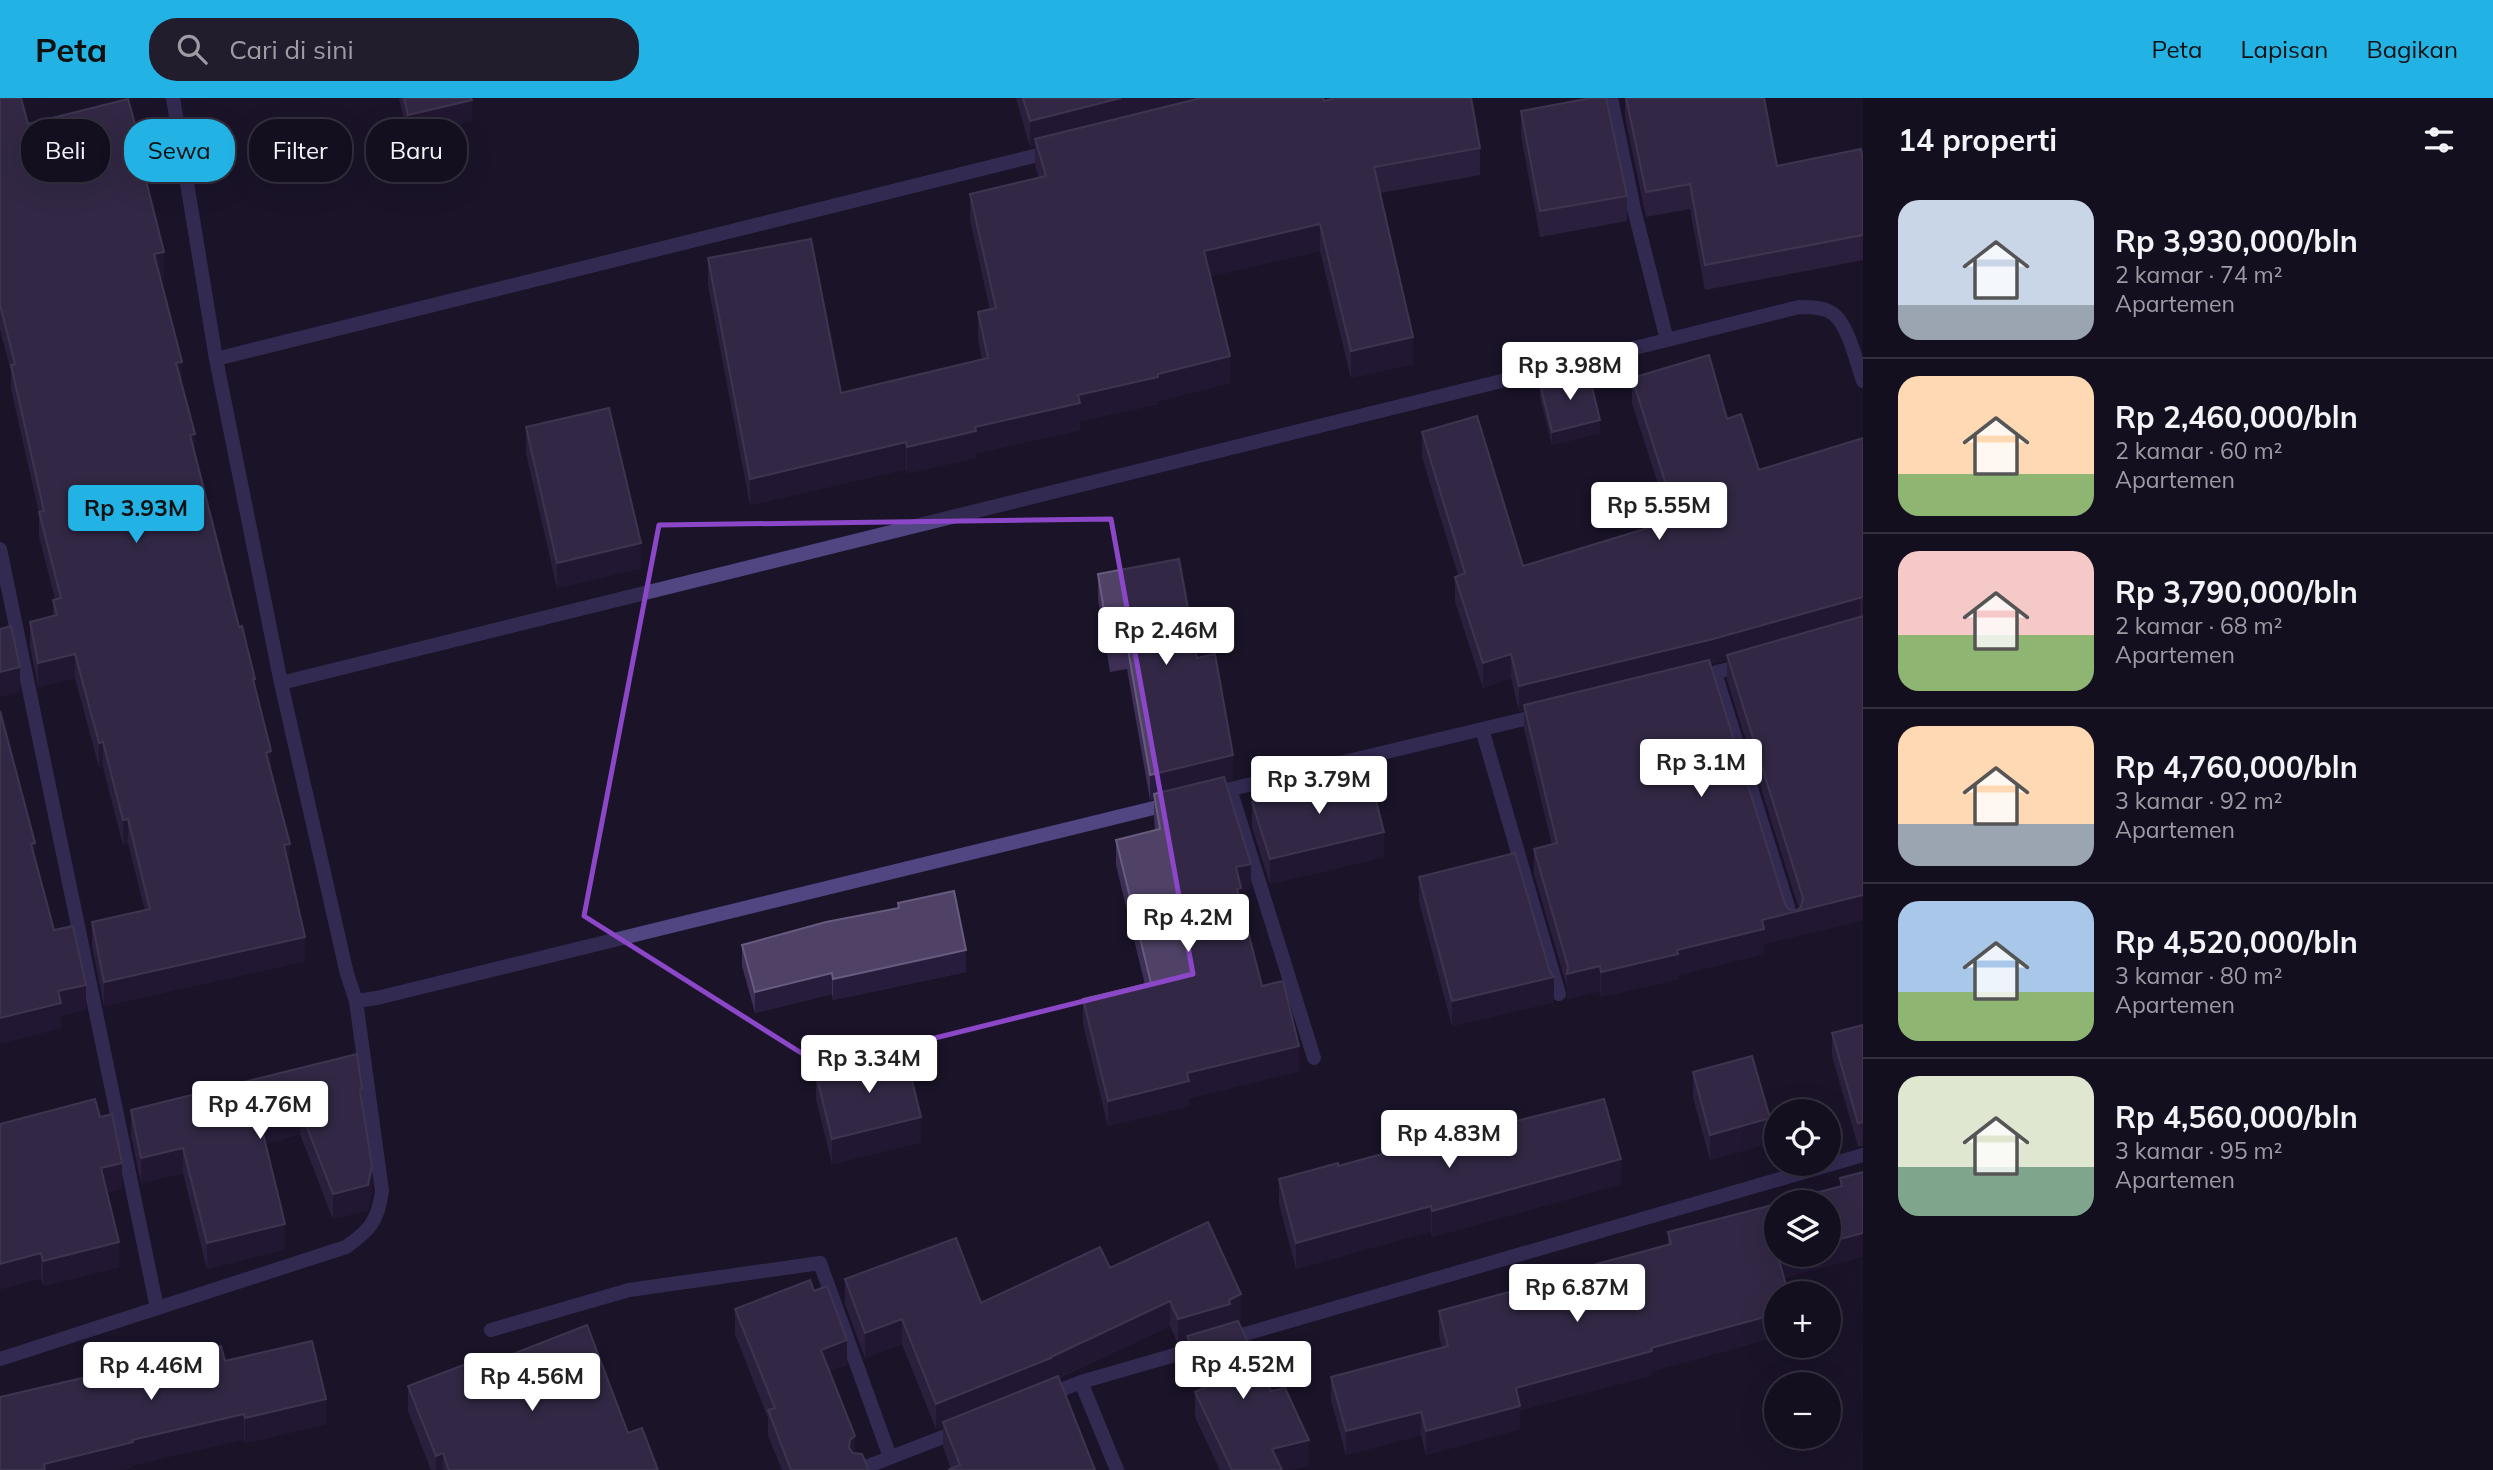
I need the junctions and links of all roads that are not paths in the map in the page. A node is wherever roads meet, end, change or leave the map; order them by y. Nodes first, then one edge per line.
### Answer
1 (173, 98) edge
2 (1611, 98) edge
3 (1066, 148) edge
4 (1667, 340) junction
5 (216, 359) junction
6 (1863, 381) edge
7 (0, 549) edge
8 (1755, 662) edge
9 (1715, 673) junction
10 (1689, 679) edge
11 (281, 683) junction
12 (1560, 711) edge
13 (1482, 729) junction
14 (1230, 789) junction
15 (1794, 926) edge
16 (1559, 994) dead end
17 (356, 1001) junction
18 (1314, 1058) dead end
19 (1863, 1155) edge
20 (157, 1308) junction
21 (491, 1330) dead end
22 (0, 1359) edge
23 (1081, 1382) junction
24 (1030, 1402) edge
25 (979, 1422) edge
26 (890, 1457) junction
27 (858, 1470) edge
28 (1117, 1470) edge

1 - 5 street
2 - 4 street
3 - 5 street
4 - 6 street
4 - 11 street
5 - 11 street
7 - 20 street
8 - 9 street
9 - 10 street
9 - 15 street
11 - 17 street
12 - 13 street
13 - 14 street
13 - 16 street
14 - 17 street
14 - 18 street
17 - 20 street
19 - 23 street
20 - 22 street
21 - 26 street
23 - 24 street
23 - 28 street
25 - 26 street
26 - 27 street

